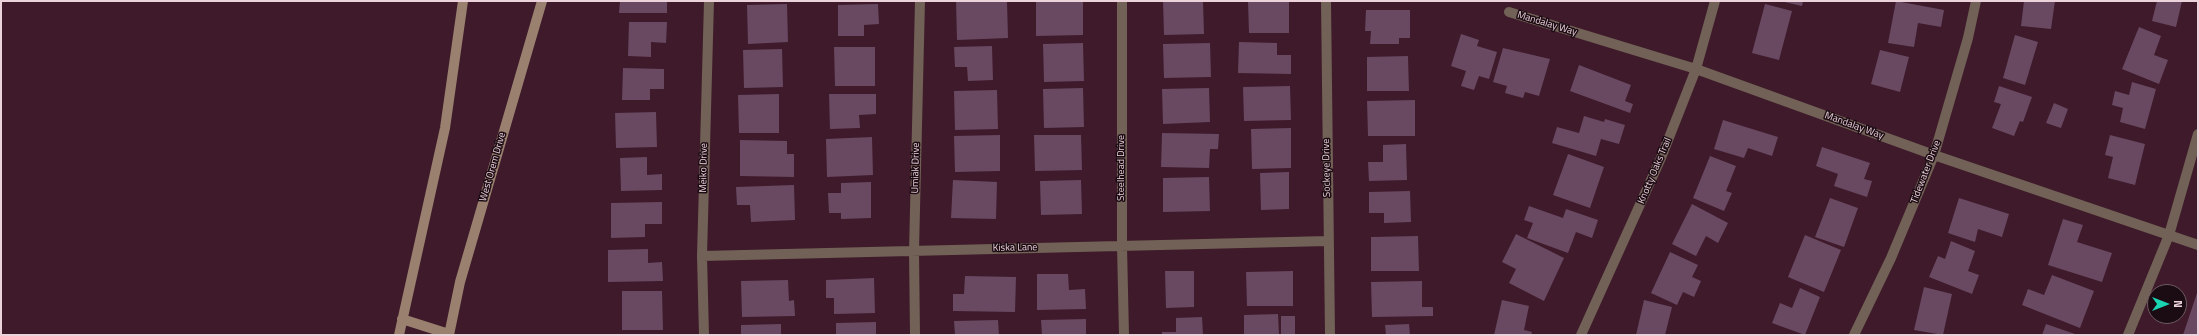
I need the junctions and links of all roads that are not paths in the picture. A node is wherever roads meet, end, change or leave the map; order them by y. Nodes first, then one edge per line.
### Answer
1 (463, 1) edge
2 (542, 1) edge
3 (709, 1) edge
4 (920, 1) edge
5 (1122, 1) edge
6 (1326, 1) edge
7 (1715, 1) edge
8 (1976, 1) edge
9 (1509, 12) dead end
10 (1696, 70) junction
11 (2198, 134) edge
12 (1934, 155) junction
13 (2170, 235) junction
14 (1328, 241) junction
15 (2198, 245) edge
16 (1122, 246) junction
17 (914, 251) junction
18 (702, 256) junction
19 (402, 319) junction
20 (449, 334) edge
21 (399, 335) edge
22 (704, 335) edge
23 (915, 335) edge
24 (1124, 335) edge
25 (1330, 335) edge
26 (1581, 335) edge
27 (1854, 335) edge
28 (2128, 335) edge

1 - 19 main road
2 - 20 main road, West Orem Drive
3 - 18 street, Meiko Drive
4 - 17 street, Umiak Drive
5 - 16 street, Steelhead Drive
6 - 14 street, Sockeye Drive
7 - 10 street, Knotty Oaks Trail
8 - 12 street, Tidewater Drive
9 - 10 street, Mandalay Way
10 - 12 street, Mandalay Way
10 - 26 street, Knotty Oaks Trail
11 - 13 street
12 - 13 street, Mandalay Way
12 - 27 street, Tidewater Drive
13 - 15 street, Mandalay Way
13 - 28 street
14 - 16 street, Kiska Lane
14 - 25 street, Sockeye Drive
16 - 17 street, Kiska Lane
16 - 24 street, Steelhead Drive
17 - 18 street, Kiska Lane
17 - 23 street, Umiak Drive
18 - 22 street, Meiko Drive
19 - 20 main road
19 - 21 main road

